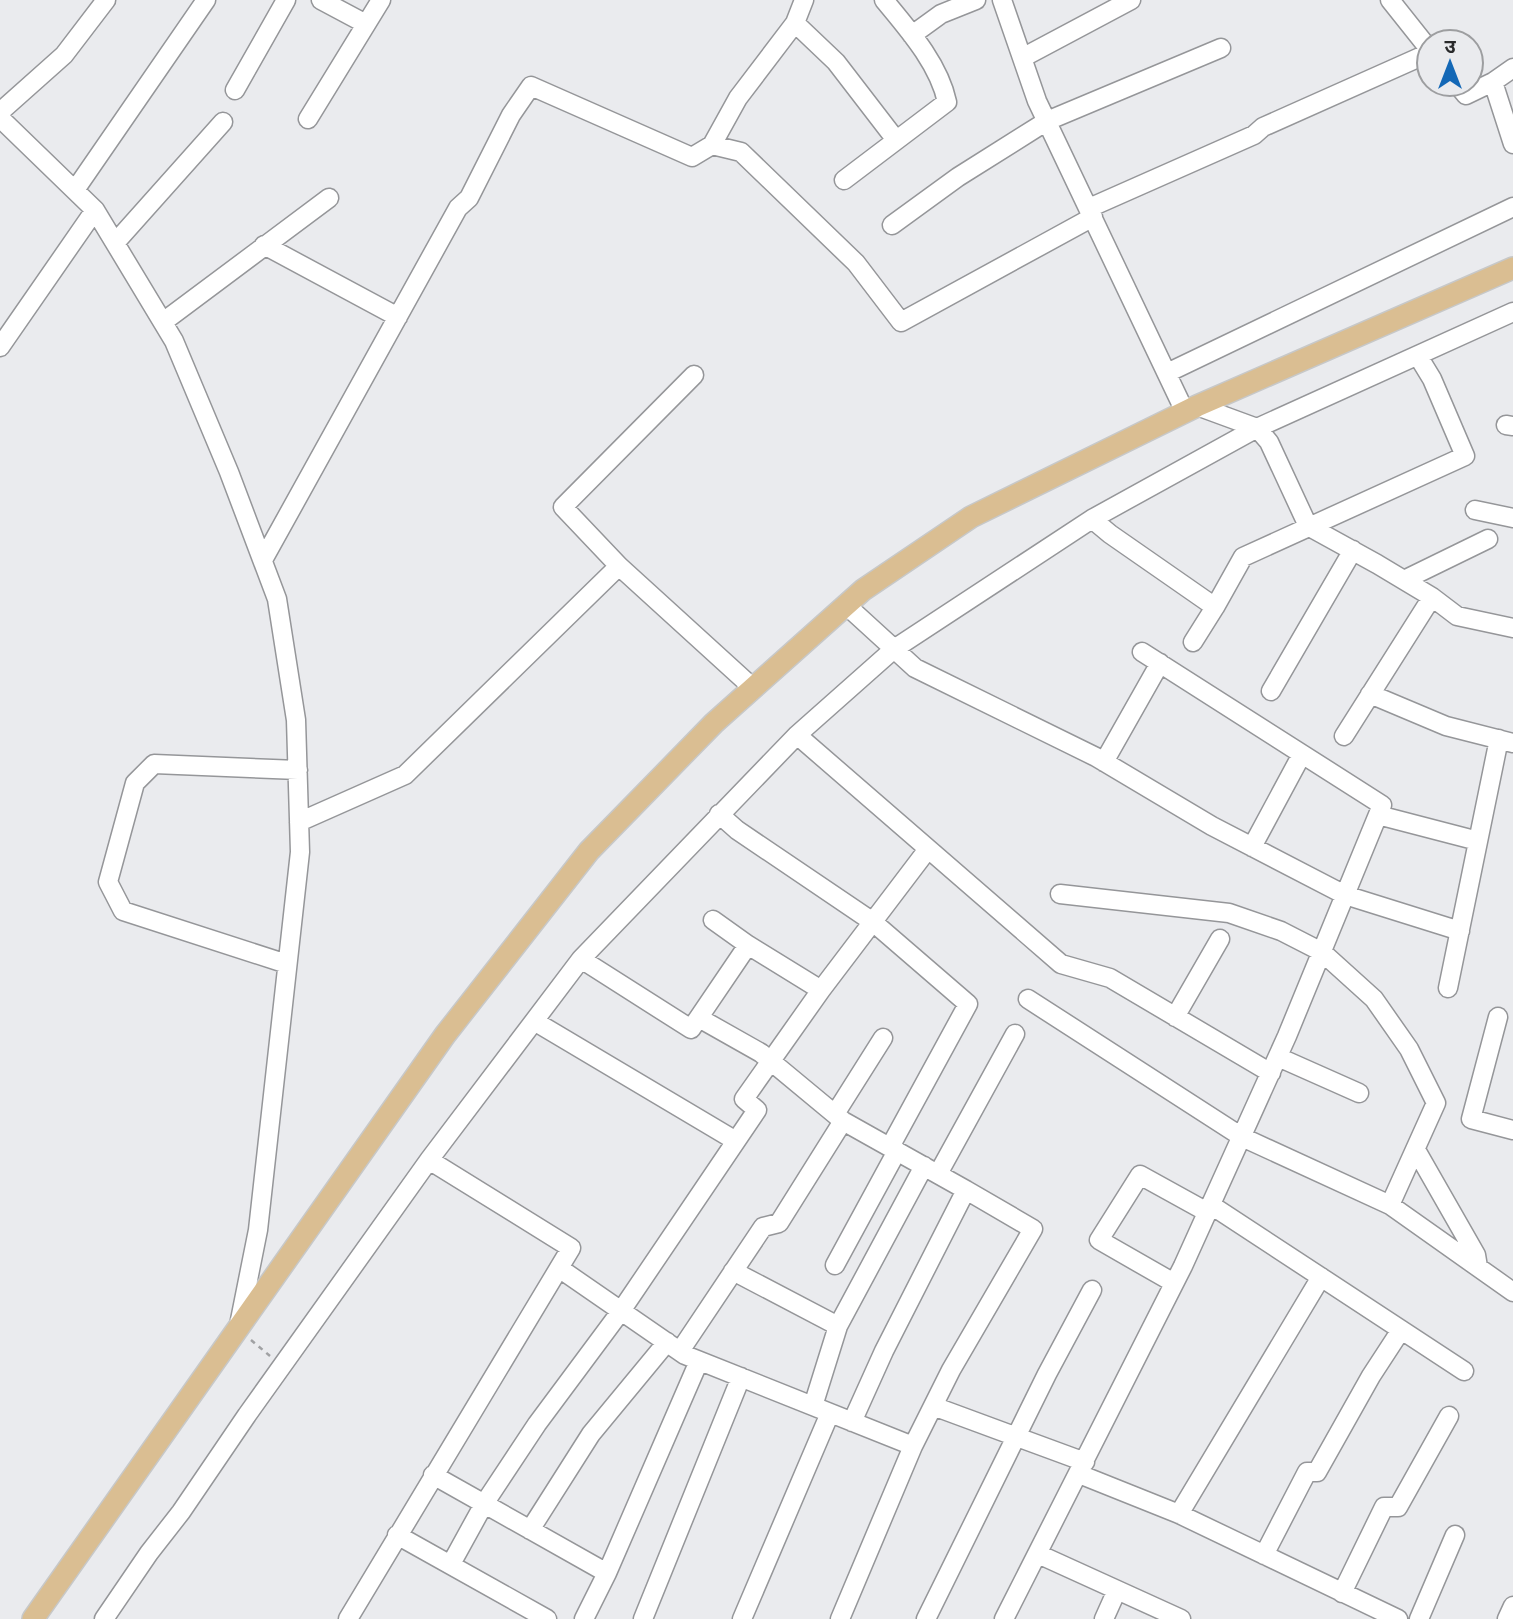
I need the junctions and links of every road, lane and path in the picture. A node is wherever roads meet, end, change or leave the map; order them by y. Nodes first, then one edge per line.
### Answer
1 (106, 0) edge
2 (206, 0) edge
3 (286, 0) edge
4 (321, 0) edge
5 (381, 0) edge
6 (804, 0) edge
7 (884, 0) edge
8 (976, 0) edge
9 (1002, 0) edge
10 (1131, 0) edge
11 (1390, 0) edge
12 (795, 23) junction
13 (366, 24) junction
14 (1415, 33) edge
15 (912, 34) junction
16 (1221, 48) dead end
17 (1415, 57) edge
18 (1022, 58) junction
19 (1513, 68) edge
20 (1493, 82) junction
21 (1485, 86) edge
22 (235, 90) dead end
23 (0, 112) edge
24 (0, 118) edge
25 (308, 119) dead end
26 (1047, 121) junction
27 (223, 122) dead end
28 (896, 140) junction
29 (1513, 144) edge
30 (712, 145) junction
31 (844, 180) dead end
32 (75, 190) junction
33 (328, 198) dead end
34 (1513, 207) edge
35 (95, 210) junction
36 (1093, 218) junction
37 (892, 225) dead end
38 (115, 243) junction
39 (264, 245) junction
40 (1513, 268) edge
41 (1513, 312) edge
42 (398, 317) junction
43 (163, 322) junction
44 (0, 347) edge
45 (1418, 356) junction
46 (1167, 373) junction
47 (694, 375) dead end
48 (1191, 409) junction
49 (1257, 428) junction
50 (1475, 510) dead end
51 (1092, 519) junction
52 (1513, 519) edge
53 (1308, 526) junction
54 (1488, 539) dead end
55 (1353, 550) junction
56 (262, 560) junction
57 (619, 566) junction
58 (1404, 580) junction
59 (1432, 597) junction
60 (846, 605) junction
61 (1215, 607) junction
62 (1513, 628) edge
63 (1193, 642) dead end
64 (894, 649) junction
65 (1142, 652) dead end
66 (1160, 663) junction
67 (753, 688) junction
68 (1271, 691) dead end
69 (1370, 694) junction
70 (796, 735) junction
71 (1344, 736) dead end
72 (1506, 741) edge
73 (1302, 754) junction
74 (1104, 762) junction
75 (298, 770) junction
76 (719, 814) junction
77 (1378, 815) junction
78 (299, 822) junction
79 (1478, 841) junction
80 (1252, 847) junction
81 (928, 849) junction
82 (1060, 894) dead end
83 (1345, 895) junction
84 (713, 920) dead end
85 (873, 922) junction
86 (1460, 931) junction
87 (1220, 939) dead end
88 (748, 945) junction
89 (1322, 952) junction
90 (580, 959) junction
91 (287, 964) junction
92 (1448, 989) dead end
93 (821, 990) junction
94 (1028, 999) dead end
95 (1175, 1017) junction
96 (1498, 1017) dead end
97 (699, 1018) junction
98 (534, 1021) junction
99 (1015, 1034) dead end
100 (883, 1038) dead end
101 (771, 1061) junction
102 (1274, 1065) junction
103 (1359, 1093) dead end
104 (839, 1117) junction
105 (1513, 1130) edge
106 (1242, 1137) junction
107 (736, 1141) junction
108 (893, 1149) junction
109 (1416, 1150) junction
110 (429, 1160) junction
111 (931, 1170) junction
112 (966, 1190) junction
113 (1390, 1205) junction
114 (1209, 1209) junction
115 (835, 1265) dead end
116 (1478, 1267) junction
117 (559, 1268) junction
118 (733, 1271) junction
119 (1321, 1278) junction
120 (1174, 1283) junction
121 (1092, 1290) dead end
122 (1513, 1292) edge
123 (621, 1311) junction
124 (838, 1325) junction
125 (238, 1328) junction
126 (1401, 1330) junction
127 (673, 1347) junction
128 (699, 1361) junction
129 (282, 1367) junction
130 (1464, 1371) dead end
131 (741, 1377) junction
132 (813, 1406) junction
133 (933, 1406) junction
134 (830, 1413) junction
135 (1449, 1416) dead end
136 (852, 1422) junction
137 (1016, 1437) junction
138 (912, 1446) junction
139 (1082, 1468) junction
140 (433, 1475) junction
141 (484, 1504) junction
142 (1179, 1514) junction
143 (530, 1530) junction
144 (397, 1535) junction
145 (1455, 1535) dead end
146 (1038, 1553) junction
147 (1264, 1555) junction
148 (452, 1564) junction
149 (607, 1573) junction
150 (1117, 1590) junction
151 (1342, 1593) junction
152 (1513, 1606) edge
153 (33, 1619) edge
154 (104, 1619) edge
155 (348, 1619) edge
156 (547, 1619) edge
157 (584, 1619) edge
158 (643, 1619) edge
159 (742, 1619) edge
160 (840, 1619) edge
161 (926, 1619) edge
162 (1004, 1619) edge
163 (1104, 1619) edge
164 (1181, 1619) edge
165 (1398, 1619) edge
166 (1419, 1619) edge
167 (1507, 1619) edge

1 - 23 street
2 - 32 street
3 - 22 street
4 - 13 street
5 - 13 street
6 - 12 street
7 - 15 street
8 - 15 street
9 - 18 street
10 - 18 street
11 - 14 street
12 - 28 street
12 - 30 street
13 - 25 street
15 - 28 street
16 - 26 street
17 - 36 street
18 - 26 street
19 - 20 street
20 - 21 street
20 - 29 street
24 - 32 street
26 - 36 street
26 - 37 street
27 - 38 street
28 - 31 street
30 - 36 street
30 - 42 street
32 - 35 street
33 - 39 street
34 - 46 street
35 - 38 street
35 - 44 street
36 - 46 street
38 - 43 street
39 - 42 street
39 - 43 street
40 - 48 main road
41 - 45 street
42 - 56 street
43 - 56 street
45 - 49 street
45 - 53 street
46 - 48 street
47 - 57 street
48 - 49 street
48 - 60 main road
49 - 51 street
49 - 53 street
50 - 52 street
51 - 61 street
51 - 64 street
53 - 55 street
53 - 61 street
54 - 58 street
55 - 58 street
55 - 68 street
56 - 75 street
57 - 67 street
57 - 78 street
58 - 59 street
59 - 62 street
59 - 69 street
60 - 64 street
60 - 67 main road
61 - 63 street
64 - 70 street
64 - 74 street
65 - 66 street
66 - 73 street
66 - 74 street
67 - 125 main road
69 - 71 street
69 - 72 street
70 - 76 street
70 - 81 street
72 - 79 street
73 - 77 street
73 - 80 street
74 - 80 street
75 - 78 street
75 - 91 street
76 - 85 street
76 - 90 street
77 - 79 street
77 - 83 street
78 - 91 street
79 - 86 street
80 - 83 street
81 - 85 street
81 - 95 street
82 - 89 street
83 - 86 street
83 - 89 street
84 - 88 street
85 - 93 street
85 - 108 street
86 - 92 street
87 - 95 street
88 - 93 street
88 - 97 street
89 - 102 street
89 - 109 street
90 - 97 street
90 - 98 street
91 - 125 street
93 - 101 street
94 - 106 street
95 - 102 street
96 - 105 street
97 - 101 street
98 - 107 street
98 - 110 street
99 - 111 street
100 - 104 street
101 - 104 street
101 - 107 street
102 - 103 street
102 - 106 street
104 - 108 street
104 - 118 street
106 - 113 street
106 - 114 street
107 - 123 street
108 - 111 street
108 - 115 street
109 - 113 street
109 - 116 street
110 - 117 street
110 - 129 street
111 - 112 street
111 - 124 street
112 - 133 street
112 - 136 street
113 - 116 street
114 - 119 street
114 - 120 street
114 - 120 street
116 - 122 street
117 - 123 street
117 - 140 street
118 - 124 street
118 - 127 street
119 - 126 street
119 - 142 street
120 - 139 street
121 - 137 street
123 - 127 street
123 - 141 street
124 - 132 street
125 - 129 path
125 - 153 main road
126 - 130 street
126 - 147 street
127 - 128 street
127 - 143 street
128 - 131 street
128 - 149 street
129 - 154 street
131 - 132 street
131 - 158 street
132 - 134 street
133 - 137 street
133 - 138 street
134 - 136 street
134 - 159 street
135 - 151 street
136 - 138 street
137 - 139 street
137 - 161 street
138 - 160 street
139 - 142 street
139 - 146 street
140 - 141 street
140 - 144 street
141 - 143 street
141 - 148 street
142 - 147 street
143 - 149 street
144 - 148 street
144 - 155 street
145 - 166 street
146 - 150 street
146 - 162 street
147 - 151 street
148 - 156 street
149 - 157 street
150 - 163 street
150 - 164 street
151 - 165 street
152 - 167 street

